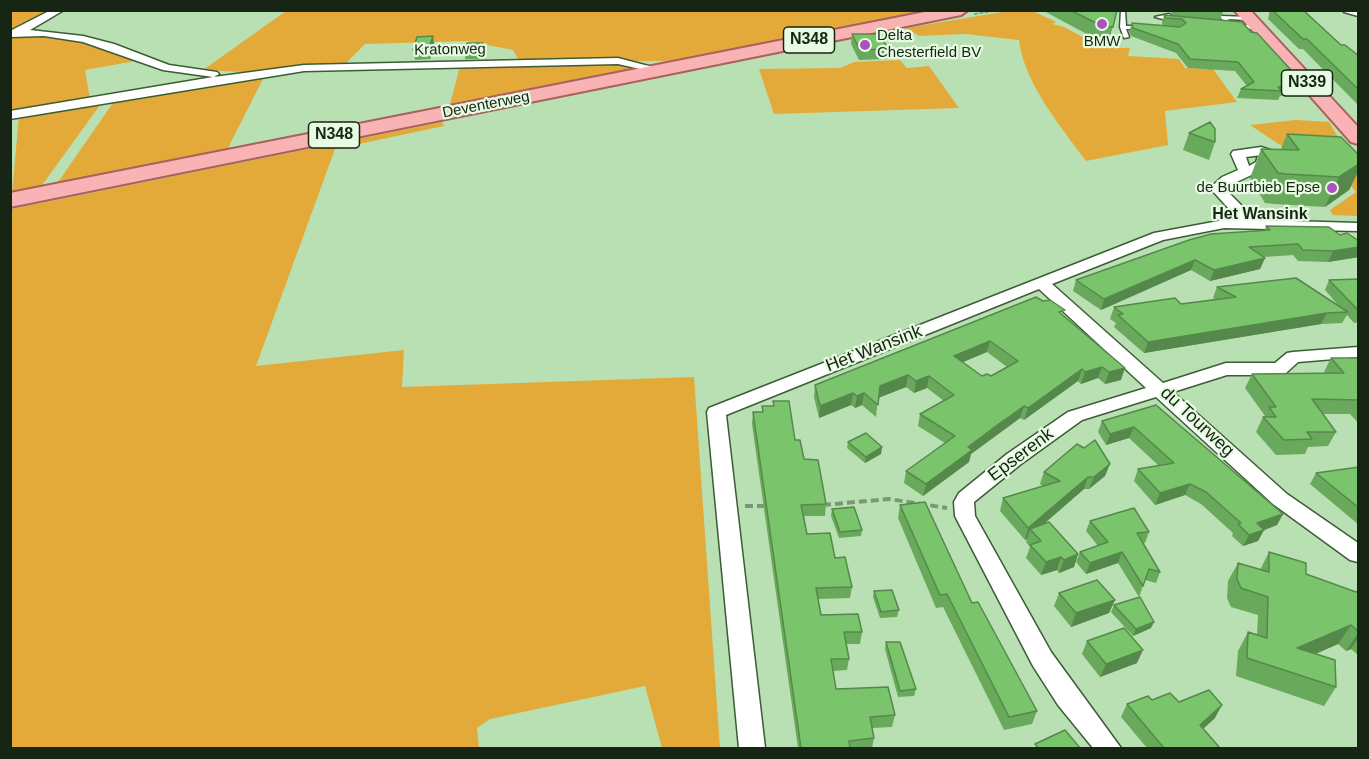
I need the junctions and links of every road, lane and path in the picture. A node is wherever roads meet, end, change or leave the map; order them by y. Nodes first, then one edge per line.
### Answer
1 (58, 10) edge
2 (961, 10) edge
3 (1122, 10) edge
4 (1348, 10) edge
5 (1359, 13) edge
6 (925, 14) edge
7 (1169, 16) edge
8 (1248, 18) edge
9 (1181, 22) edge
10 (1220, 24) edge
11 (1231, 25) junction
12 (1123, 27) junction
13 (1145, 29) edge
14 (14, 34) edge
15 (1126, 37) dead end
16 (658, 70) junction
17 (241, 76) junction
18 (10, 115) edge
19 (1359, 138) edge
20 (1284, 157) edge
21 (10, 200) edge
22 (1251, 223) junction
23 (1359, 227) edge
24 (1042, 283) junction
25 (1359, 352) edge
26 (1160, 388) junction
27 (820, 505) edge
28 (774, 506) edge
29 (725, 507) junction
30 (964, 510) junction
31 (1359, 554) edge
32 (752, 748) edge
33 (1108, 748) edge

1 - 14 street, Kratonweg
2 - 6 main road, Deventerweg / N348
3 - 12 lane
4 - 5 street
6 - 16 main road, Deventerweg / N348
7 - 9 lane
8 - 11 lane
8 - 11 lane
8 - 19 main road, N339
10 - 11 lane
12 - 13 lane
12 - 15 lane
14 - 17 street, Kratonweg
16 - 17 street, Kratonweg
16 - 21 main road, Deventerweg / N348
17 - 18 street, Kratonweg
20 - 22 street
22 - 23 street, Het Wansink
22 - 24 street, Het Wansink
24 - 26 street, du Tourweg
24 - 29 street, Het Wansink
25 - 26 street, Epserenk
26 - 30 street, Epserenk
26 - 31 street, du Tourweg
27 - 30 path
28 - 29 path
29 - 32 street, Het Wansink
30 - 33 street

